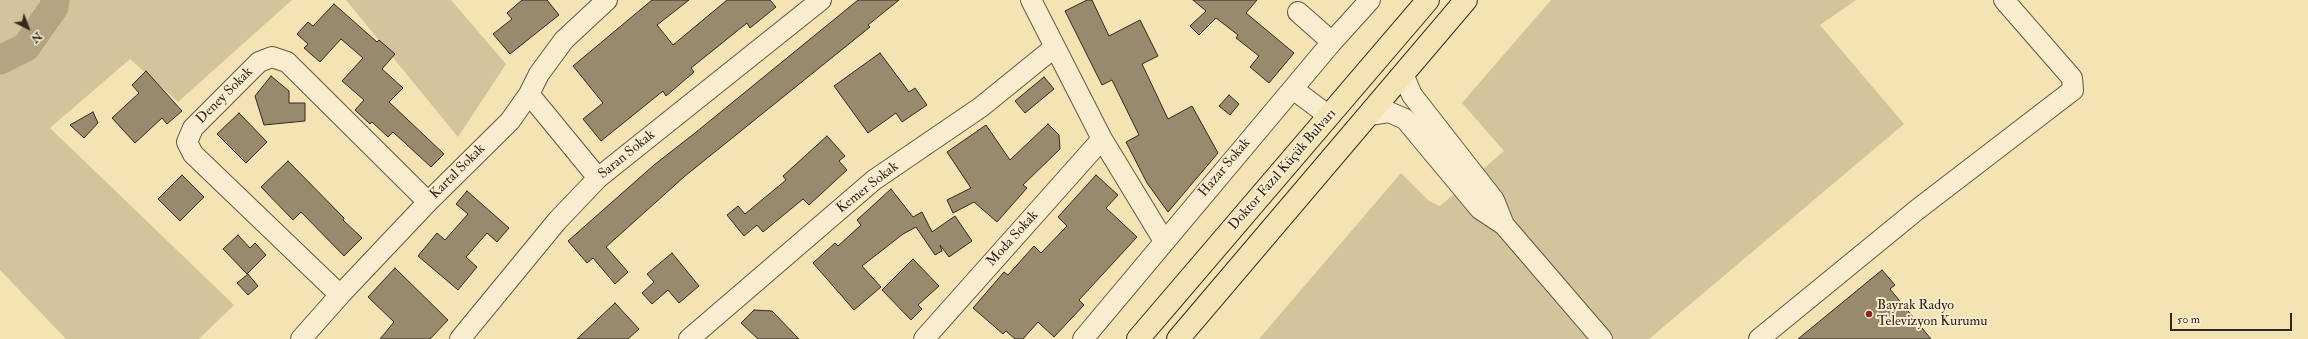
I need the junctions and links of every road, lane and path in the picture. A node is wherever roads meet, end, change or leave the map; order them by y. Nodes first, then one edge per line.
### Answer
1 (821, 0) edge
2 (1031, 0) edge
3 (1370, 0) edge
4 (1428, 0) edge
5 (1466, 0) edge
6 (2004, 0) edge
7 (596, 3) edge
8 (1298, 12) dead end
9 (1332, 42) junction
10 (1056, 47) junction
11 (1403, 74) junction
12 (1293, 89) junction
13 (530, 94) junction
14 (1369, 115) junction
15 (1329, 116) junction
16 (1102, 139) junction
17 (598, 178) junction
18 (428, 202) junction
19 (1504, 225) junction
20 (1164, 241) junction
21 (340, 294) junction
22 (470, 335) edge
23 (301, 339) edge
24 (689, 339) edge
25 (924, 339) edge
26 (1083, 339) edge
27 (1138, 339) edge
28 (1178, 339) edge
29 (1602, 339) edge
30 (1759, 339) edge

1 - 17 street, Saran Sokak
2 - 10 street
3 - 9 street, Hazar Sokak
4 - 15 highway, Doktor Fazıl Küçük Bulvarı
5 - 11 highway, Doktor Fazıl Küçük Bulvarı
6 - 30 street
7 - 13 street, Kartal Sokak
8 - 9 street
9 - 12 street, Hazar Sokak
10 - 16 street
10 - 24 street, Kemer Sokak
11 - 14 highway, Doktor Fazıl Küçük Bulvarı
11 - 19 street
12 - 15 street
12 - 20 street, Hazar Sokak
13 - 17 street
13 - 18 street, Kartal Sokak
14 - 19 street
14 - 28 highway, Doktor Fazıl Küçük Bulvarı
15 - 27 highway, Doktor Fazıl Küçük Bulvarı
16 - 20 street
16 - 25 street, Moda Sokak
17 - 22 street, Saran Sokak
18 - 21 street, Kartal Sokak
18 - 21 street, Deney Sokak
19 - 29 street
20 - 26 street, Hazar Sokak
21 - 23 street, Kartal Sokak

